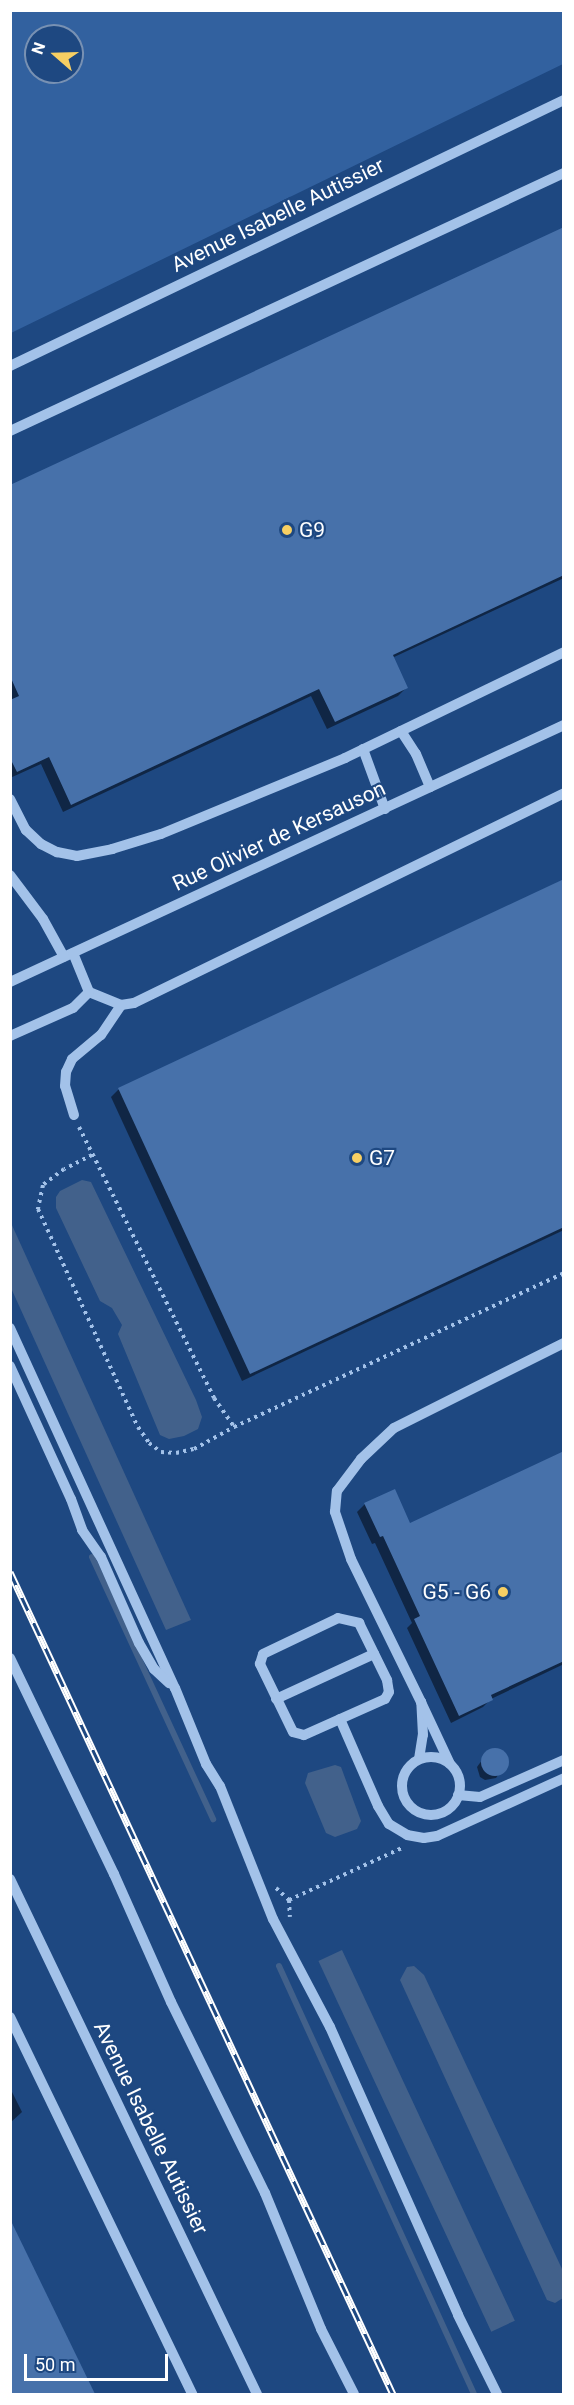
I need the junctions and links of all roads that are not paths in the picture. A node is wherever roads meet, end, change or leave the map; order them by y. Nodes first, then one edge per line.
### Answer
1 (564, 100) edge
2 (564, 173) edge
3 (10, 366) edge
4 (10, 431) edge
5 (564, 652) edge
6 (564, 725) edge
7 (401, 731) junction
8 (363, 749) junction
9 (430, 788) junction
10 (564, 793) edge
11 (10, 799) edge
12 (385, 809) junction
13 (10, 875) edge
14 (69, 955) junction
15 (10, 982) edge
16 (89, 992) junction
17 (121, 1005) junction
18 (10, 1036) edge
19 (74, 1115) road end
20 (10, 1328) edge
21 (564, 1343) edge
22 (10, 1366) edge
23 (374, 1654) junction
24 (10, 1658) edge
25 (175, 1688) junction
26 (276, 1699) junction
27 (421, 1702) junction
28 (340, 1719) junction
29 (419, 1759) junction
30 (564, 1760) edge
31 (450, 1764) junction
32 (564, 1778) edge
33 (458, 1795) junction
34 (10, 1879) edge
35 (10, 2017) edge
36 (192, 2394) edge
37 (257, 2394) edge
38 (354, 2394) edge
39 (497, 2394) edge

1 - 3 street, Avenue Isabelle Autissier
2 - 4 street
5 - 7 street
6 - 9 street, Rue Olivier de Kersauson
7 - 8 street
7 - 9 street
8 - 11 street
8 - 12 street
9 - 12 street, Rue Olivier de Kersauson
10 - 17 street
12 - 14 street, Rue Olivier de Kersauson
13 - 14 street
14 - 15 street, Rue Olivier de Kersauson
14 - 16 street
16 - 17 street
16 - 18 street
17 - 19 street
20 - 25 street
21 - 27 street
22 - 25 street
23 - 26 street
23 - 26 street
23 - 28 street
24 - 38 street
25 - 39 street
26 - 28 street
27 - 29 street
27 - 31 street
28 - 32 street
29 - 31 street
29 - 33 street
30 - 33 street
31 - 33 street
34 - 37 street, Avenue Isabelle Autissier
35 - 36 street

